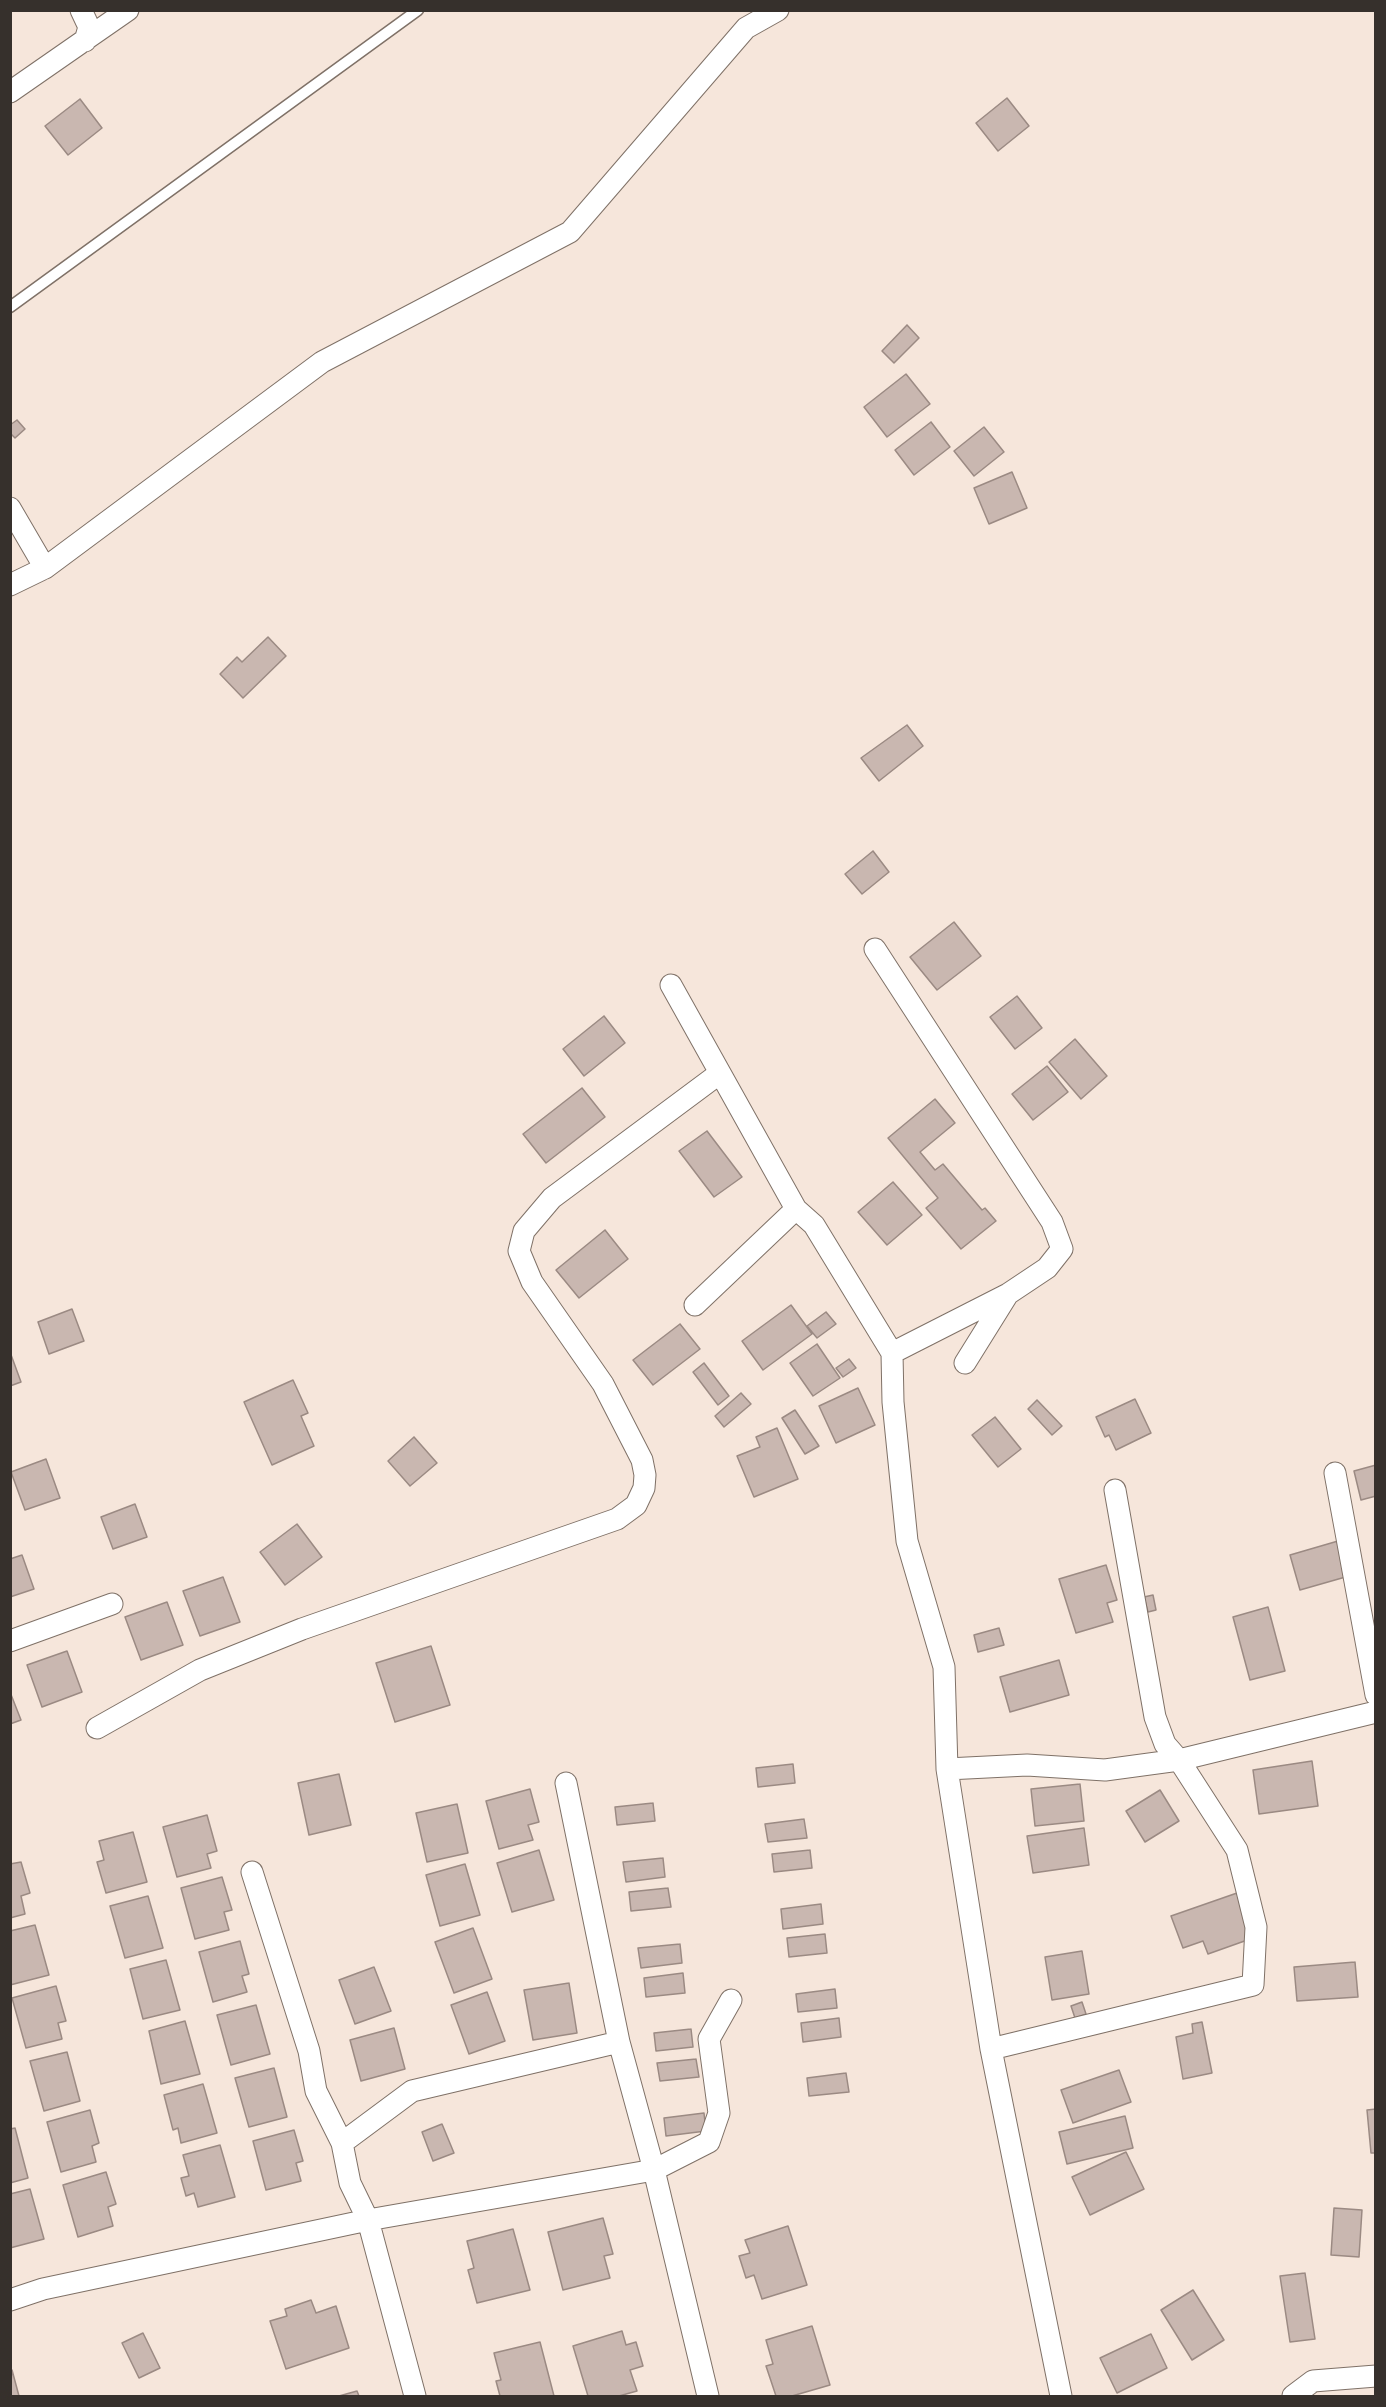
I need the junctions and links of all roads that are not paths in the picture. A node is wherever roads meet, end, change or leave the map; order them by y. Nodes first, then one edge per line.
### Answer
1 (81, 10) edge
2 (128, 10) edge
3 (418, 10) edge
4 (778, 10) edge
5 (86, 41) junction
6 (10, 92) edge
7 (10, 307) edge
8 (10, 508) edge
9 (45, 568) junction
10 (10, 585) edge
11 (875, 949) dead end
12 (671, 985) dead end
13 (720, 1073) junction
14 (796, 1209) junction
15 (1008, 1294) junction
16 (695, 1305) dead end
17 (892, 1353) junction
18 (965, 1363) dead end
19 (1335, 1473) dead end
20 (1115, 1490) dead end
21 (112, 1604) dead end
22 (10, 1641) edge
23 (1376, 1695) edge
24 (1376, 1712) edge
25 (97, 1728) dead end
26 (1179, 1760) junction
27 (947, 1769) junction
28 (566, 1783) dead end
29 (252, 1872) dead end
30 (731, 2000) dead end
31 (619, 2042) junction
32 (991, 2049) junction
33 (342, 2143) junction
34 (654, 2169) junction
35 (368, 2220) junction
36 (10, 2300) edge
37 (1376, 2376) edge
38 (415, 2397) edge
39 (708, 2397) edge
40 (1061, 2397) edge
41 (1293, 2397) edge

1 - 5 street
2 - 5 street
3 - 7 lane
4 - 9 street
5 - 6 street
8 - 9 street
9 - 10 street
11 - 15 street
12 - 13 street
13 - 14 street
13 - 25 street
14 - 16 street
14 - 17 street
15 - 17 street
15 - 18 street
17 - 27 street
19 - 23 street
20 - 26 street
21 - 22 street
24 - 26 street
26 - 27 street
26 - 32 street
27 - 32 street
28 - 31 street
29 - 33 street
30 - 34 street
31 - 33 street
31 - 34 street
32 - 40 street
33 - 35 street
34 - 35 street
34 - 39 street
35 - 36 street
35 - 38 street
37 - 41 street

